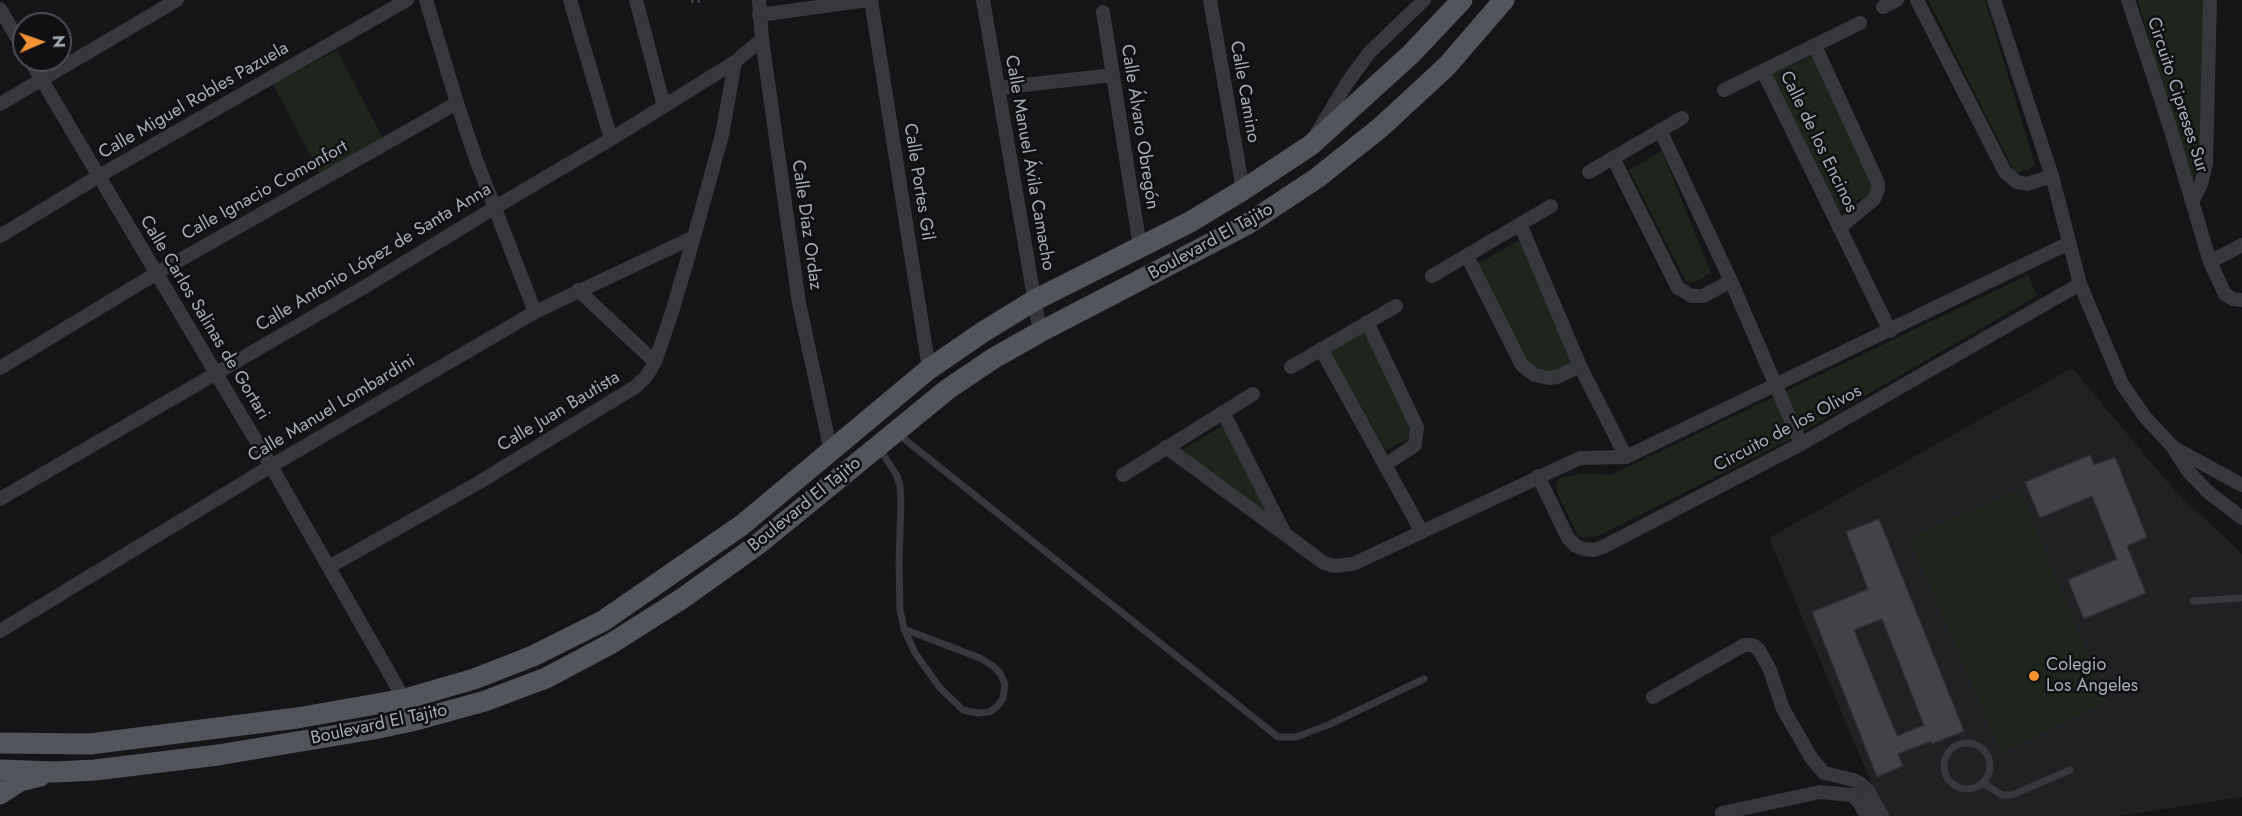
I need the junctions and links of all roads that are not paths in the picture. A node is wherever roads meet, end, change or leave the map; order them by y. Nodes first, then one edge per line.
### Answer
1 (177, 0) edge
2 (407, 0) edge
3 (426, 0) edge
4 (570, 0) edge
5 (636, 0) edge
6 (759, 0) edge
7 (869, 0) edge
8 (983, 0) edge
9 (1210, 0) edge
10 (1424, 0) edge
11 (1462, 0) edge
12 (1504, 0) edge
13 (1897, 0) edge
14 (1917, 0) edge
15 (1994, 0) edge
16 (2128, 0) edge
17 (2210, 0) edge
18 (1883, 7) dead end
19 (0, 9) edge
20 (1103, 12) dead end
21 (759, 15) junction
22 (1860, 23) dead end
23 (12, 30) edge
24 (762, 39) junction
25 (1815, 46) junction
26 (735, 62) junction
27 (1763, 71) junction
28 (38, 72) edge
29 (1113, 75) junction
30 (42, 79) junction
31 (998, 88) junction
32 (1724, 90) dead end
33 (457, 103) junction
34 (0, 104) edge
35 (664, 106) junction
36 (1682, 118) dead end
37 (1660, 130) junction
38 (611, 139) junction
39 (1311, 145) junction
40 (1613, 158) junction
41 (1589, 172) dead end
42 (99, 176) junction
43 (2052, 176) junction
44 (1243, 190) junction
45 (2192, 202) junction
46 (1551, 206) dead end
47 (494, 208) junction
48 (1520, 224) junction
49 (1839, 228) junction
50 (0, 236) edge
51 (694, 237) junction
52 (2069, 243) junction
53 (2242, 246) edge
54 (1140, 247) junction
55 (1467, 256) junction
56 (2210, 262) junction
57 (156, 273) junction
58 (1432, 276) dead end
59 (1731, 281) junction
60 (2080, 284) junction
61 (578, 291) junction
62 (1035, 300) junction
63 (2242, 300) edge
64 (1396, 306) dead end
65 (535, 312) junction
66 (1367, 322) junction
67 (1890, 331) junction
68 (1040, 332) junction
69 (1321, 349) junction
70 (655, 362) junction
71 (1580, 366) junction
72 (1291, 367) dead end
73 (0, 368) edge
74 (929, 369) junction
75 (215, 372) junction
76 (1776, 386) junction
77 (1253, 394) dead end
78 (1223, 412) junction
79 (896, 432) junction
80 (1802, 444) junction
81 (878, 446) junction
82 (2172, 446) junction
83 (1166, 447) junction
84 (831, 452) junction
85 (1626, 457) junction
86 (1384, 465) junction
87 (271, 466) junction
88 (1123, 475) dead end
89 (1538, 476) junction
90 (2242, 485) edge
91 (0, 500) edge
92 (2242, 518) edge
93 (1422, 532) junction
94 (1286, 536) junction
95 (329, 567) junction
96 (2242, 598) edge
97 (2193, 602) dead end
98 (904, 629) junction
99 (0, 631) edge
100 (1424, 679) dead end
101 (1653, 696) dead end
102 (405, 699) junction
103 (416, 720) junction
104 (0, 743) edge
105 (90, 744) junction
106 (0, 770) edge
107 (95, 770) junction
108 (2070, 770) dead end
109 (55, 772) junction
110 (1824, 773) junction
111 (1983, 783) junction
112 (1820, 792) junction
113 (0, 794) edge
114 (1722, 813) dead end
115 (1868, 816) edge
116 (1882, 816) edge

1 - 30 street
2 - 42 street, Calle Miguel Robles Pazuela
3 - 33 street
4 - 38 street
5 - 35 street
6 - 21 street, Calle Díaz Ordaz
7 - 21 street
7 - 74 street, Calle Portes Gil
8 - 31 street, Calle Manuel Ávila Camacho
9 - 44 street, Calle Camino
10 - 39 street
11 - 39 main road, Boulevard El Tajito
12 - 68 main road, Boulevard El Tajito
13 - 18 street
14 - 43 street
15 - 43 street
16 - 45 street, Circuito Cipreses Sur
17 - 45 street, Circuito Cipreses Sur
19 - 23 street
20 - 29 street, Calle Álvaro Obregón
21 - 24 street, Calle Díaz Ordaz
22 - 25 street, Calle de los Encinos
24 - 26 street, Calle Antonio López de Santa Anna
24 - 84 street, Calle Díaz Ordaz
25 - 27 street, Calle de los Encinos
25 - 49 street, Calle de los Encinos
26 - 35 street, Calle Antonio López de Santa Anna
26 - 51 street, Calle Juan Bautista
27 - 32 street, Calle de los Encinos
27 - 49 street, Calle de los Encinos
28 - 30 street, Calle Carlos Salinas de Gortari
29 - 31 street
29 - 54 street, Calle Álvaro Obregón
30 - 34 street
30 - 42 street, Calle Carlos Salinas de Gortari
31 - 62 street, Calle Manuel Ávila Camacho
33 - 47 street
33 - 57 street, Calle Ignacio Comonfort
35 - 38 street, Calle Antonio López de Santa Anna
36 - 37 street
37 - 40 street
37 - 59 street
38 - 47 street, Calle Antonio López de Santa Anna
39 - 44 main road, Boulevard El Tajito
40 - 41 street
40 - 59 street
42 - 50 street, Calle Miguel Robles Pazuela
42 - 57 street, Calle Carlos Salinas de Gortari
43 - 52 street
44 - 54 main road, Boulevard El Tajito
45 - 56 street, Circuito Cipreses Sur
46 - 48 street
47 - 65 street
47 - 75 street, Calle Antonio López de Santa Anna
48 - 55 street
48 - 71 street
49 - 67 street, Calle de los Encinos
51 - 61 street, Calle Manuel Lombardini
51 - 70 street, Calle Juan Bautista
52 - 60 street
52 - 67 street
53 - 56 street
54 - 62 main road, Boulevard El Tajito
55 - 58 street
55 - 71 street
56 - 63 street, Circuito Cipreses Sur
57 - 73 street, Calle Ignacio Comonfort
57 - 75 street, Calle Carlos Salinas de Gortari
59 - 76 street
60 - 80 street, Circuito de los Olivos
60 - 82 street
61 - 65 street, Calle Manuel Lombardini
61 - 70 street
62 - 68 street, Calle Manuel Ávila Camacho
62 - 74 main road, Boulevard El Tajito
64 - 66 street
65 - 87 street, Calle Manuel Lombardini
66 - 69 street
66 - 86 street
67 - 76 street
68 - 79 main road, Boulevard El Tajito
69 - 72 street
69 - 86 street
70 - 95 street, Calle Juan Bautista
71 - 85 street
74 - 84 main road, Boulevard El Tajito
75 - 87 street, Calle Carlos Salinas de Gortari
75 - 91 street, Calle Antonio López de Santa Anna
76 - 80 street
76 - 85 street
77 - 78 street
78 - 83 street
78 - 94 street
79 - 81 main road, Boulevard El Tajito
79 - 100 lane
80 - 89 street, Circuito de los Olivos
81 - 98 lane
81 - 103 main road, Boulevard El Tajito
82 - 90 street
82 - 92 street
83 - 88 street
83 - 94 street
84 - 102 main road, Boulevard El Tajito
85 - 89 street
86 - 93 street
87 - 95 street, Calle Carlos Salinas de Gortari
87 - 99 street, Calle Manuel Lombardini
89 - 93 street
93 - 94 street
95 - 102 street, Calle Carlos Salinas de Gortari
96 - 97 lane
98 - 98 lane
101 - 110 street
102 - 103 street, Calle Carlos Salinas de Gortari
102 - 105 main road, Boulevard El Tajito
103 - 107 main road, Boulevard El Tajito
104 - 105 main road, Boulevard El Tajito
105 - 107 main road
106 - 109 main road, Boulevard El Tajito
107 - 109 main road, Boulevard El Tajito
108 - 111 lane
109 - 113 main road
110 - 112 street
110 - 116 street
111 - 111 lane
112 - 114 street
112 - 115 street

